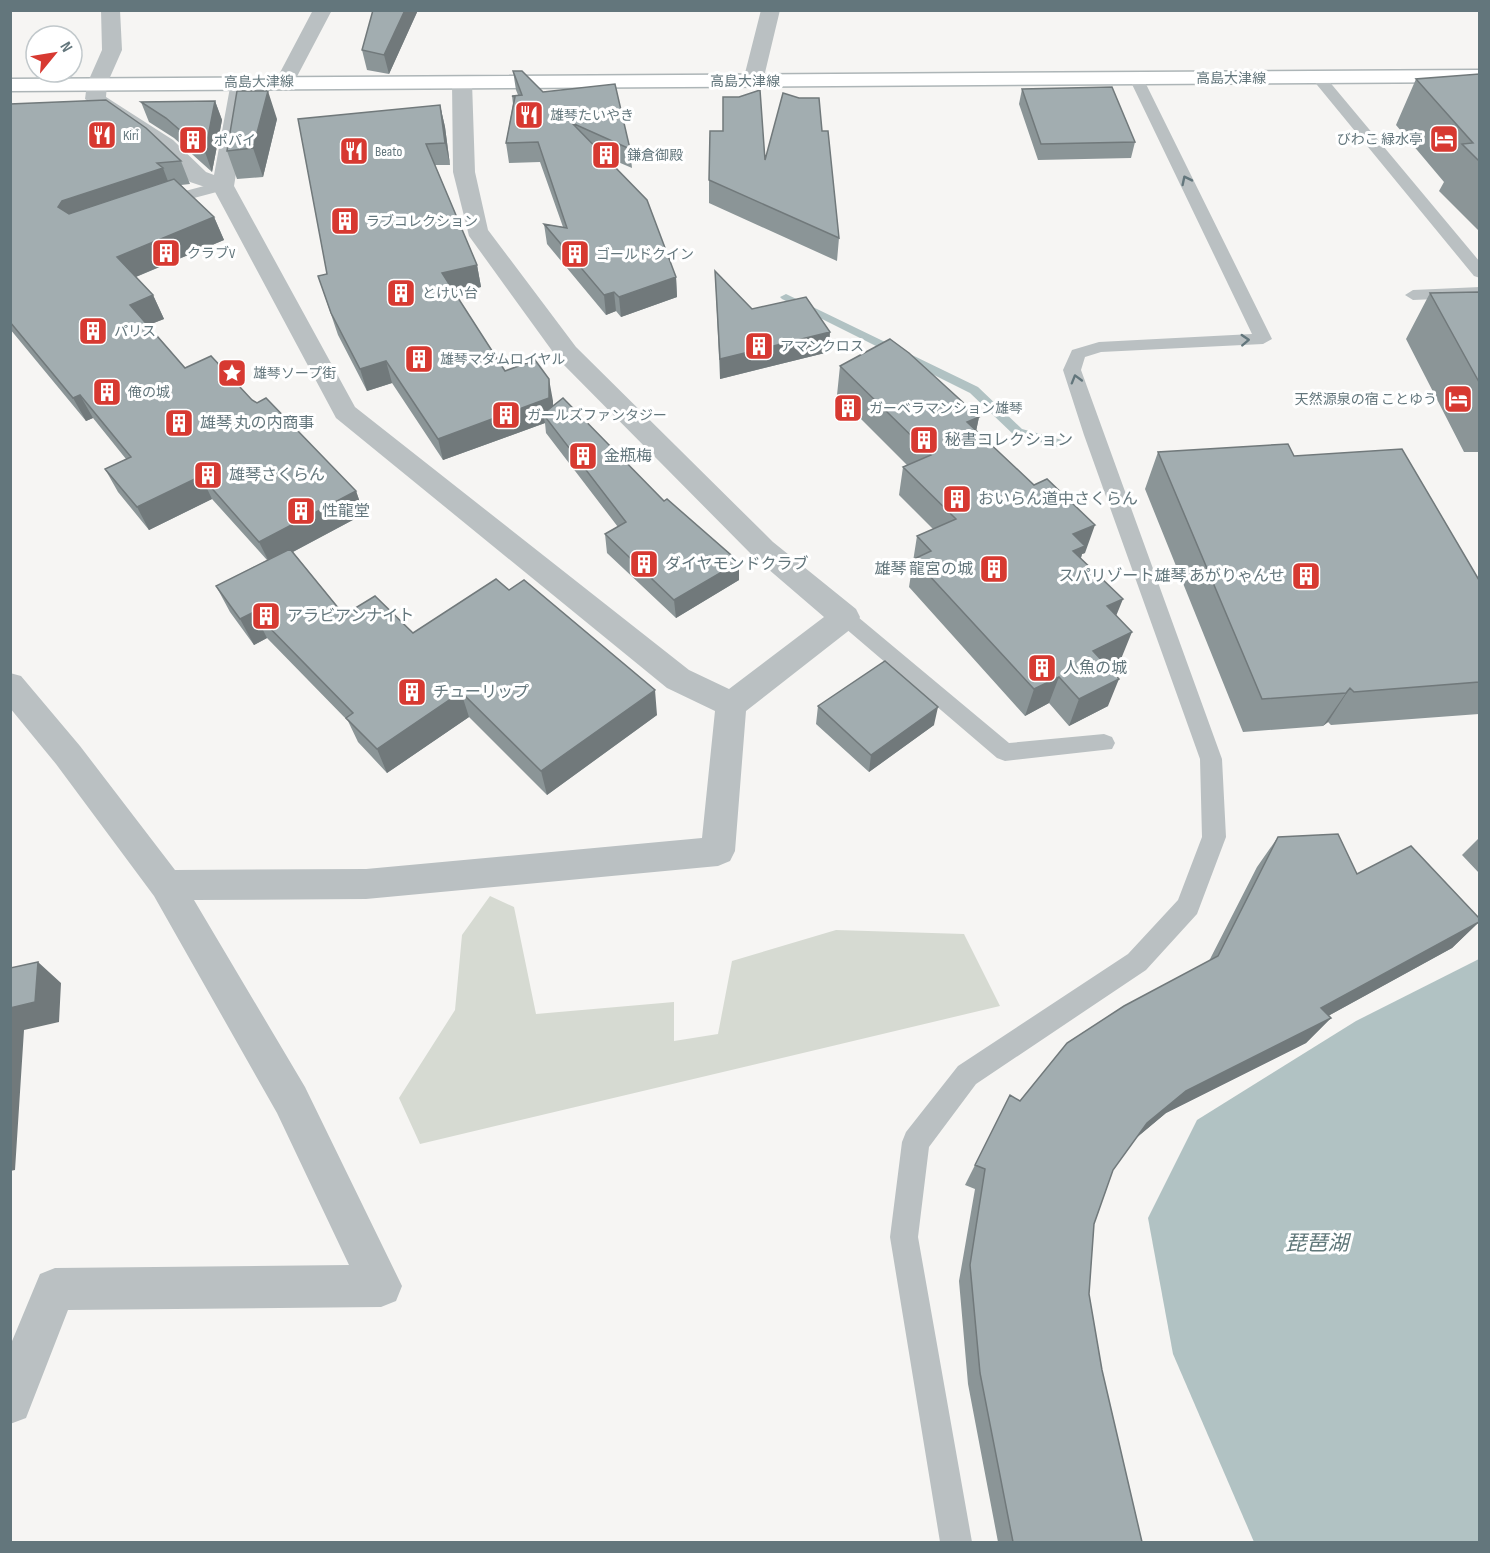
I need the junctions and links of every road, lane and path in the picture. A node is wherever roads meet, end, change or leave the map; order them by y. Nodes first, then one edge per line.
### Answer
1 (110, 10) edge
2 (323, 10) edge
3 (771, 10) edge
4 (1479, 76) edge
5 (1318, 77) junction
6 (1136, 78) junction
7 (753, 81) junction
8 (241, 82) junction
9 (285, 82) junction
10 (462, 82) junction
11 (97, 84) junction
12 (10, 85) edge
13 (223, 186) junction
14 (143, 208) edge
15 (1479, 273) edge
16 (1479, 292) edge
17 (1413, 294) dead end
18 (845, 617) junction
19 (10, 685) edge
20 (731, 705) junction
21 (1104, 743) dead end
22 (166, 885) junction
23 (10, 1402) edge
24 (956, 1542) edge

1 - 11 street
2 - 9 street
3 - 7 street
4 - 5 main road, 高島大津線
5 - 6 main road, 高島大津線
5 - 15 lane
6 - 7 main road, 高島大津線
24 -> 6 lane
7 - 10 main road, 高島大津線
8 - 9 main road, 高島大津線
8 - 11 main road, 高島大津線
8 - 13 street
9 - 10 main road, 高島大津線
10 - 18 street
11 - 12 main road, 高島大津線
11 - 13 street
13 - 14 lane
13 - 20 street
16 - 17 lane
18 - 20 street
18 - 21 lane
19 - 22 street
20 - 22 street
22 - 23 street

